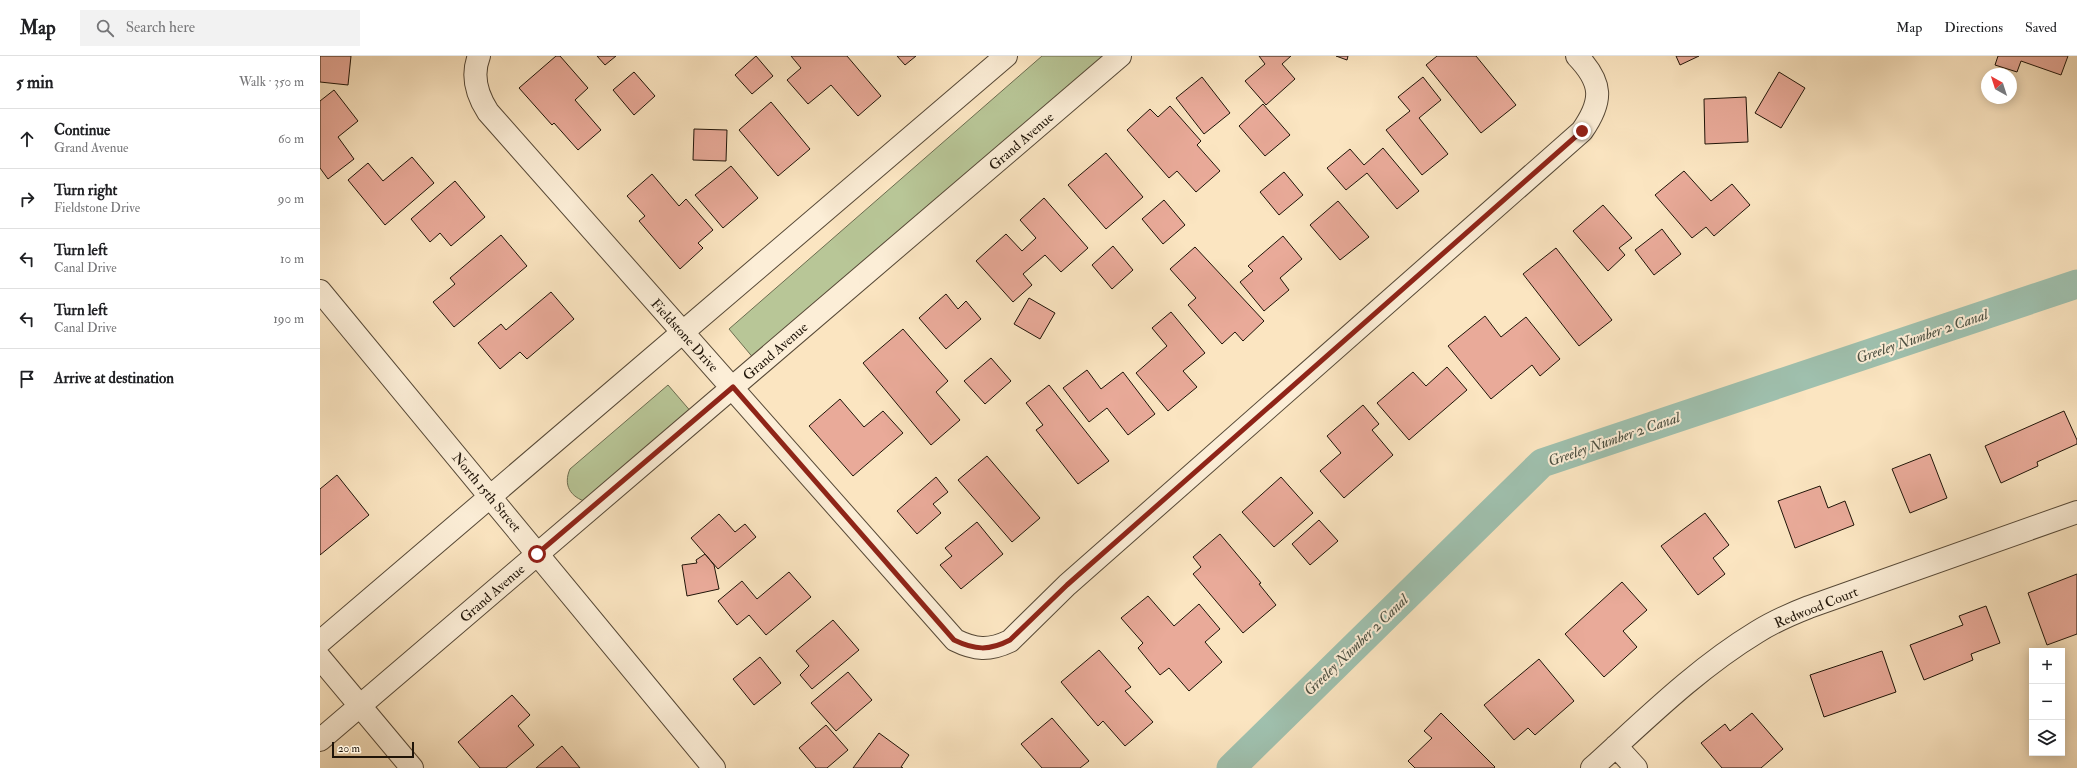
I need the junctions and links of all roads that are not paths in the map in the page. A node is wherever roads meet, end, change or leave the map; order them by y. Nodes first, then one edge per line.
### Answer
1 (1006, 56) edge
2 (1120, 56) edge
3 (1577, 56) edge
4 (477, 66) edge
5 (320, 291) edge
6 (683, 332) junction
7 (733, 387) junction
8 (490, 497) junction
9 (2077, 512) edge
10 (537, 554) junction
11 (320, 642) edge
12 (320, 658) edge
13 (360, 706) junction
14 (320, 740) edge
15 (1616, 746) junction
16 (412, 768) edge
17 (714, 768) edge
18 (1592, 768) edge
19 (1636, 768) edge

1 - 6 street
2 - 7 street, Grand Avenue
3 - 7 street, Fieldstone Drive
4 - 6 street, Fieldstone Drive
5 - 8 street, North 15th Street
6 - 7 street, Fieldstone Drive
6 - 8 street
7 - 10 street, Grand Avenue
8 - 10 street, North 15th Street
8 - 11 street
9 - 15 street, Redwood Court
10 - 13 street, Grand Avenue
10 - 17 street, North 15th Street
12 - 13 street
13 - 14 street, Grand Avenue
13 - 16 street
15 - 18 street, Redwood Court
15 - 19 street

